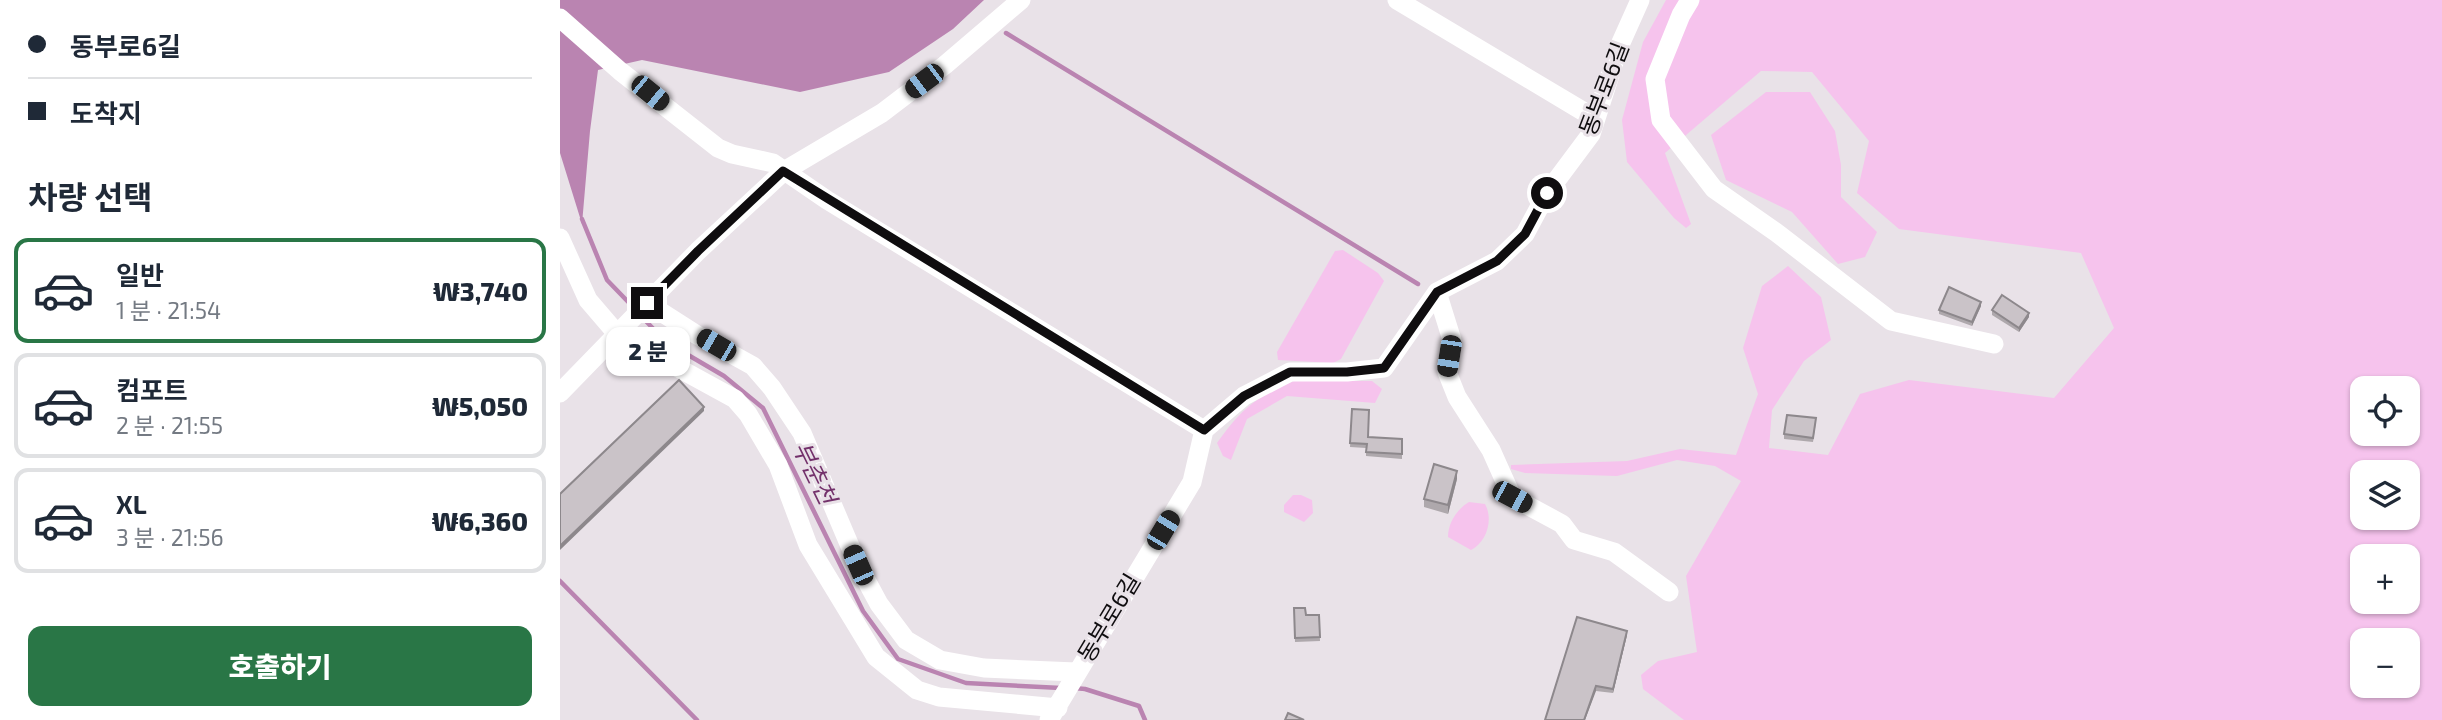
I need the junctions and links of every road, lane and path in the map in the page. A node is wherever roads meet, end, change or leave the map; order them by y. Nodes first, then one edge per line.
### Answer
1 (1021, 0) edge
2 (1397, 0) edge
3 (1640, 0) edge
4 (1690, 0) edge
5 (560, 18) edge
6 (1596, 119) junction
7 (783, 171) junction
8 (560, 238) edge
9 (1437, 292) junction
10 (647, 303) junction
11 (618, 335) junction
12 (1994, 344) dead end
13 (560, 393) edge
14 (1204, 430) junction
15 (1670, 592) dead end
16 (1076, 672) junction
17 (1054, 714) edge

1 - 7 street
2 - 6 street
3 - 6 street, 동부로6길
4 - 12 street
5 - 7 street
6 - 9 street, 동부로6길
7 - 10 street
7 - 14 street
8 - 11 street
9 - 14 street, 동부로6길
9 - 15 street
10 - 11 street
10 - 16 street
11 - 13 street
11 - 17 street
14 - 16 street, 동부로6길
16 - 17 street, 동부로6길

